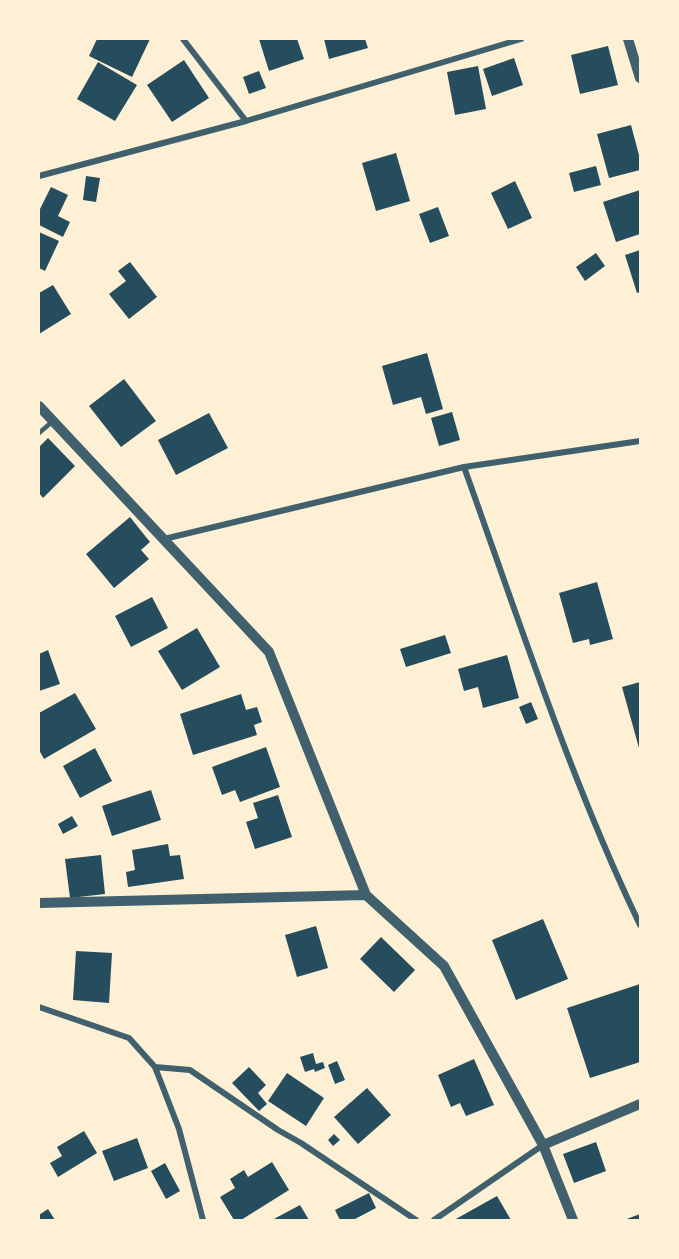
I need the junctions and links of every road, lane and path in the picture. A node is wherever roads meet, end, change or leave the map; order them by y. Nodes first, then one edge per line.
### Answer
1 (183, 39) edge
2 (521, 39) edge
3 (628, 39) edge
4 (640, 78) edge
5 (246, 122) junction
6 (39, 176) edge
7 (39, 406) edge
8 (53, 421) junction
9 (39, 433) edge
10 (640, 441) edge
11 (464, 467) junction
12 (164, 539) junction
13 (366, 895) junction
14 (39, 897) edge
15 (39, 903) edge
16 (640, 925) edge
17 (39, 1007) edge
18 (155, 1068) junction
19 (640, 1104) edge
20 (543, 1145) junction
21 (203, 1220) edge
22 (416, 1220) edge
23 (434, 1220) edge
24 (573, 1220) edge

1 - 5 street
2 - 5 street
3 - 4 street
5 - 6 street
7 - 8 street
8 - 9 lane
8 - 12 street
10 - 11 street
11 - 12 street
11 - 16 street
12 - 13 street
13 - 15 street
13 - 20 street
14 - 15 street
17 - 18 street
18 - 21 street
18 - 22 street
19 - 20 street
20 - 23 street
20 - 24 street

